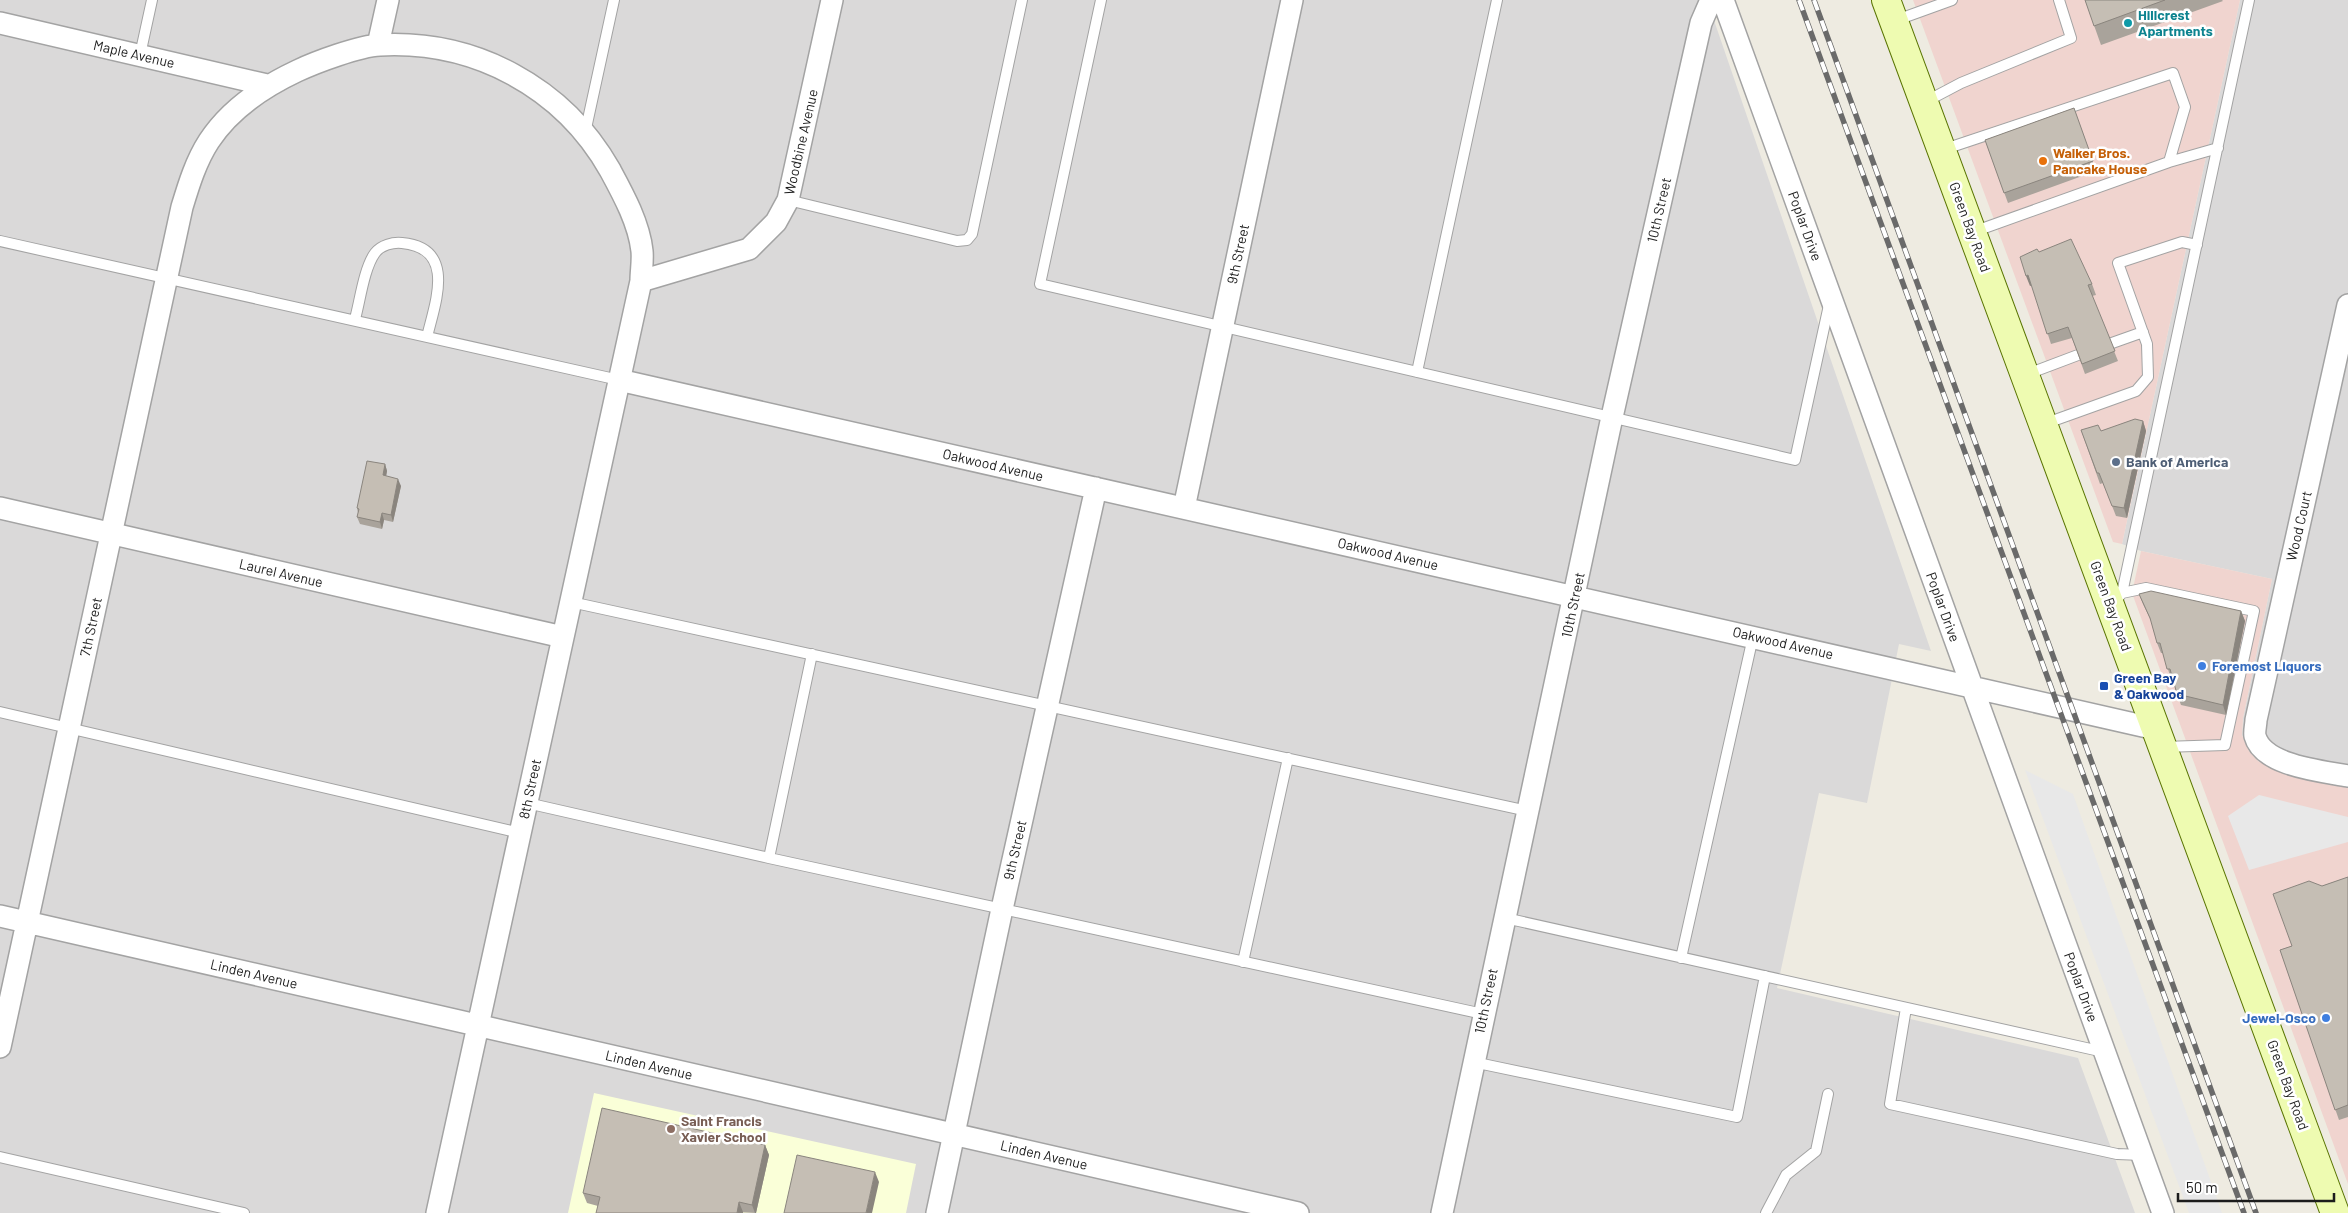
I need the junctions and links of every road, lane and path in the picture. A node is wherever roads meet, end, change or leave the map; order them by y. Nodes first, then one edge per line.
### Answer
1 (152, 0) edge
2 (388, 0) edge
3 (614, 0) edge
4 (832, 0) edge
5 (1022, 0) edge
6 (1101, 0) edge
7 (1292, 0) edge
8 (1497, 0) edge
9 (1711, 0) edge
10 (1723, 0) edge
11 (1952, 0) edge
12 (2060, 0) edge
13 (2249, 0) edge
14 (1890, 11) edge
15 (0, 23) edge
16 (378, 45) junction
17 (140, 55) junction
18 (267, 85) junction
19 (1924, 102) junction
20 (585, 133) junction
21 (2218, 148) junction
22 (1942, 150) junction
23 (2169, 162) junction
24 (788, 200) junction
25 (1972, 233) junction
26 (0, 241) edge
27 (2197, 246) junction
28 (167, 278) junction
29 (641, 281) junction
30 (1831, 297) junction
31 (2348, 306) edge
32 (355, 320) junction
33 (1222, 326) junction
34 (2143, 332) junction
35 (427, 336) junction
36 (2112, 343) edge
37 (2078, 355) edge
38 (621, 372) junction
39 (1417, 372) junction
40 (2025, 375) junction
41 (1612, 417) junction
42 (2043, 424) junction
43 (1096, 488) junction
44 (0, 508) edge
45 (1184, 508) junction
46 (111, 534) junction
47 (1575, 596) junction
48 (2116, 600) junction
49 (571, 602) junction
50 (563, 637) junction
51 (1753, 637) junction
52 (812, 654) junction
53 (1973, 688) junction
54 (1047, 706) junction
55 (0, 712) edge
56 (69, 728) junction
57 (2159, 738) junction
58 (1288, 758) junction
59 (2348, 776) edge
60 (526, 803) junction
61 (1528, 811) junction
62 (520, 833) junction
63 (769, 858) junction
64 (1002, 909) junction
65 (0, 916) edge
66 (1504, 918) junction
67 (27, 923) junction
68 (1680, 958) junction
69 (1243, 962) junction
70 (1765, 976) junction
71 (1906, 1008) junction
72 (1483, 1014) junction
73 (478, 1026) junction
74 (0, 1046) edge
75 (2105, 1052) junction
76 (1473, 1062) junction
77 (1828, 1094) dead end
78 (954, 1135) junction
79 (2142, 1155) junction
80 (0, 1157) edge
81 (244, 1213) edge
82 (437, 1213) edge
83 (938, 1213) edge
84 (1298, 1213) edge
85 (1442, 1213) edge
86 (1766, 1213) edge
87 (2163, 1213) edge
88 (2335, 1213) edge

1 - 17 lane
2 - 16 street
3 - 20 lane
4 - 24 street, Woodbine Avenue
5 - 24 lane
6 - 33 lane
7 - 33 street, 9th Street
8 - 39 lane
9 - 41 street, 10th Street
10 - 30 street, Poplar Drive
11 - 14 lane
12 - 19 lane
13 - 21 lane
14 - 19 main road, Green Bay Road
15 - 17 street, Maple Avenue
16 - 18 street, 7th Street
16 - 20 street, 8th Street
17 - 18 street, Maple Avenue
18 - 28 street, 7th Street
19 - 22 main road, Green Bay Road
20 - 29 street, 8th Street
21 - 23 lane
21 - 27 lane
22 - 23 lane
22 - 25 main road, Green Bay Road
23 - 25 lane
24 - 29 street, Woodbine Avenue
25 - 40 main road, Green Bay Road
26 - 28 lane
27 - 34 lane
27 - 48 lane
28 - 32 lane
28 - 46 street, 7th Street
29 - 38 street, 8th Street
30 - 41 lane
30 - 53 street, Poplar Drive
31 - 59 street, Wood Court
32 - 35 lane
32 - 35 lane
33 - 39 lane
33 - 45 street, 9th Street
34 - 36 lane
34 - 42 lane
35 - 38 lane
37 - 40 lane
38 - 43 street, Oakwood Avenue
38 - 49 street, 8th Street
39 - 41 lane
40 - 42 main road, Green Bay Road
41 - 47 street, 10th Street
42 - 48 main road, Green Bay Road
43 - 45 street, Oakwood Avenue
43 - 54 street, 9th Street
44 - 46 street, Laurel Avenue
45 - 47 street, Oakwood Avenue
46 - 50 street, Laurel Avenue
46 - 56 street, 7th Street
47 - 51 street, Oakwood Avenue
47 - 61 street, 10th Street
48 - 57 main road, Green Bay Road
48 - 57 lane
49 - 50 street, 8th Street
49 - 52 lane
50 - 60 street, 8th Street
51 - 53 street, Oakwood Avenue
51 - 68 lane
52 - 54 lane
52 - 63 lane
53 - 57 street, Oakwood Avenue
53 - 75 street, Poplar Drive
54 - 58 lane
54 - 64 street, 9th Street
55 - 56 lane
56 - 62 lane
56 - 67 street, 7th Street
57 - 88 main road, Green Bay Road
58 - 61 lane
58 - 69 lane
60 - 62 street, 8th Street
60 - 63 lane
61 - 66 street, 10th Street
62 - 73 street, 8th Street
63 - 64 lane
64 - 69 lane
64 - 78 street, 9th Street
65 - 67 street, Linden Avenue
66 - 68 lane
66 - 72 street, 10th Street
67 - 73 street, Linden Avenue
67 - 74 street, 7th Street
68 - 70 lane
69 - 72 lane
70 - 71 lane
70 - 76 lane
71 - 75 lane
71 - 79 lane
72 - 76 street, 10th Street
73 - 78 street, Linden Avenue
73 - 82 street, 8th Street
75 - 79 street, Poplar Drive
76 - 85 street, 10th Street
77 - 86 lane
78 - 83 street, 9th Street
78 - 84 street, Linden Avenue
79 - 87 street, Poplar Drive
80 - 81 lane

